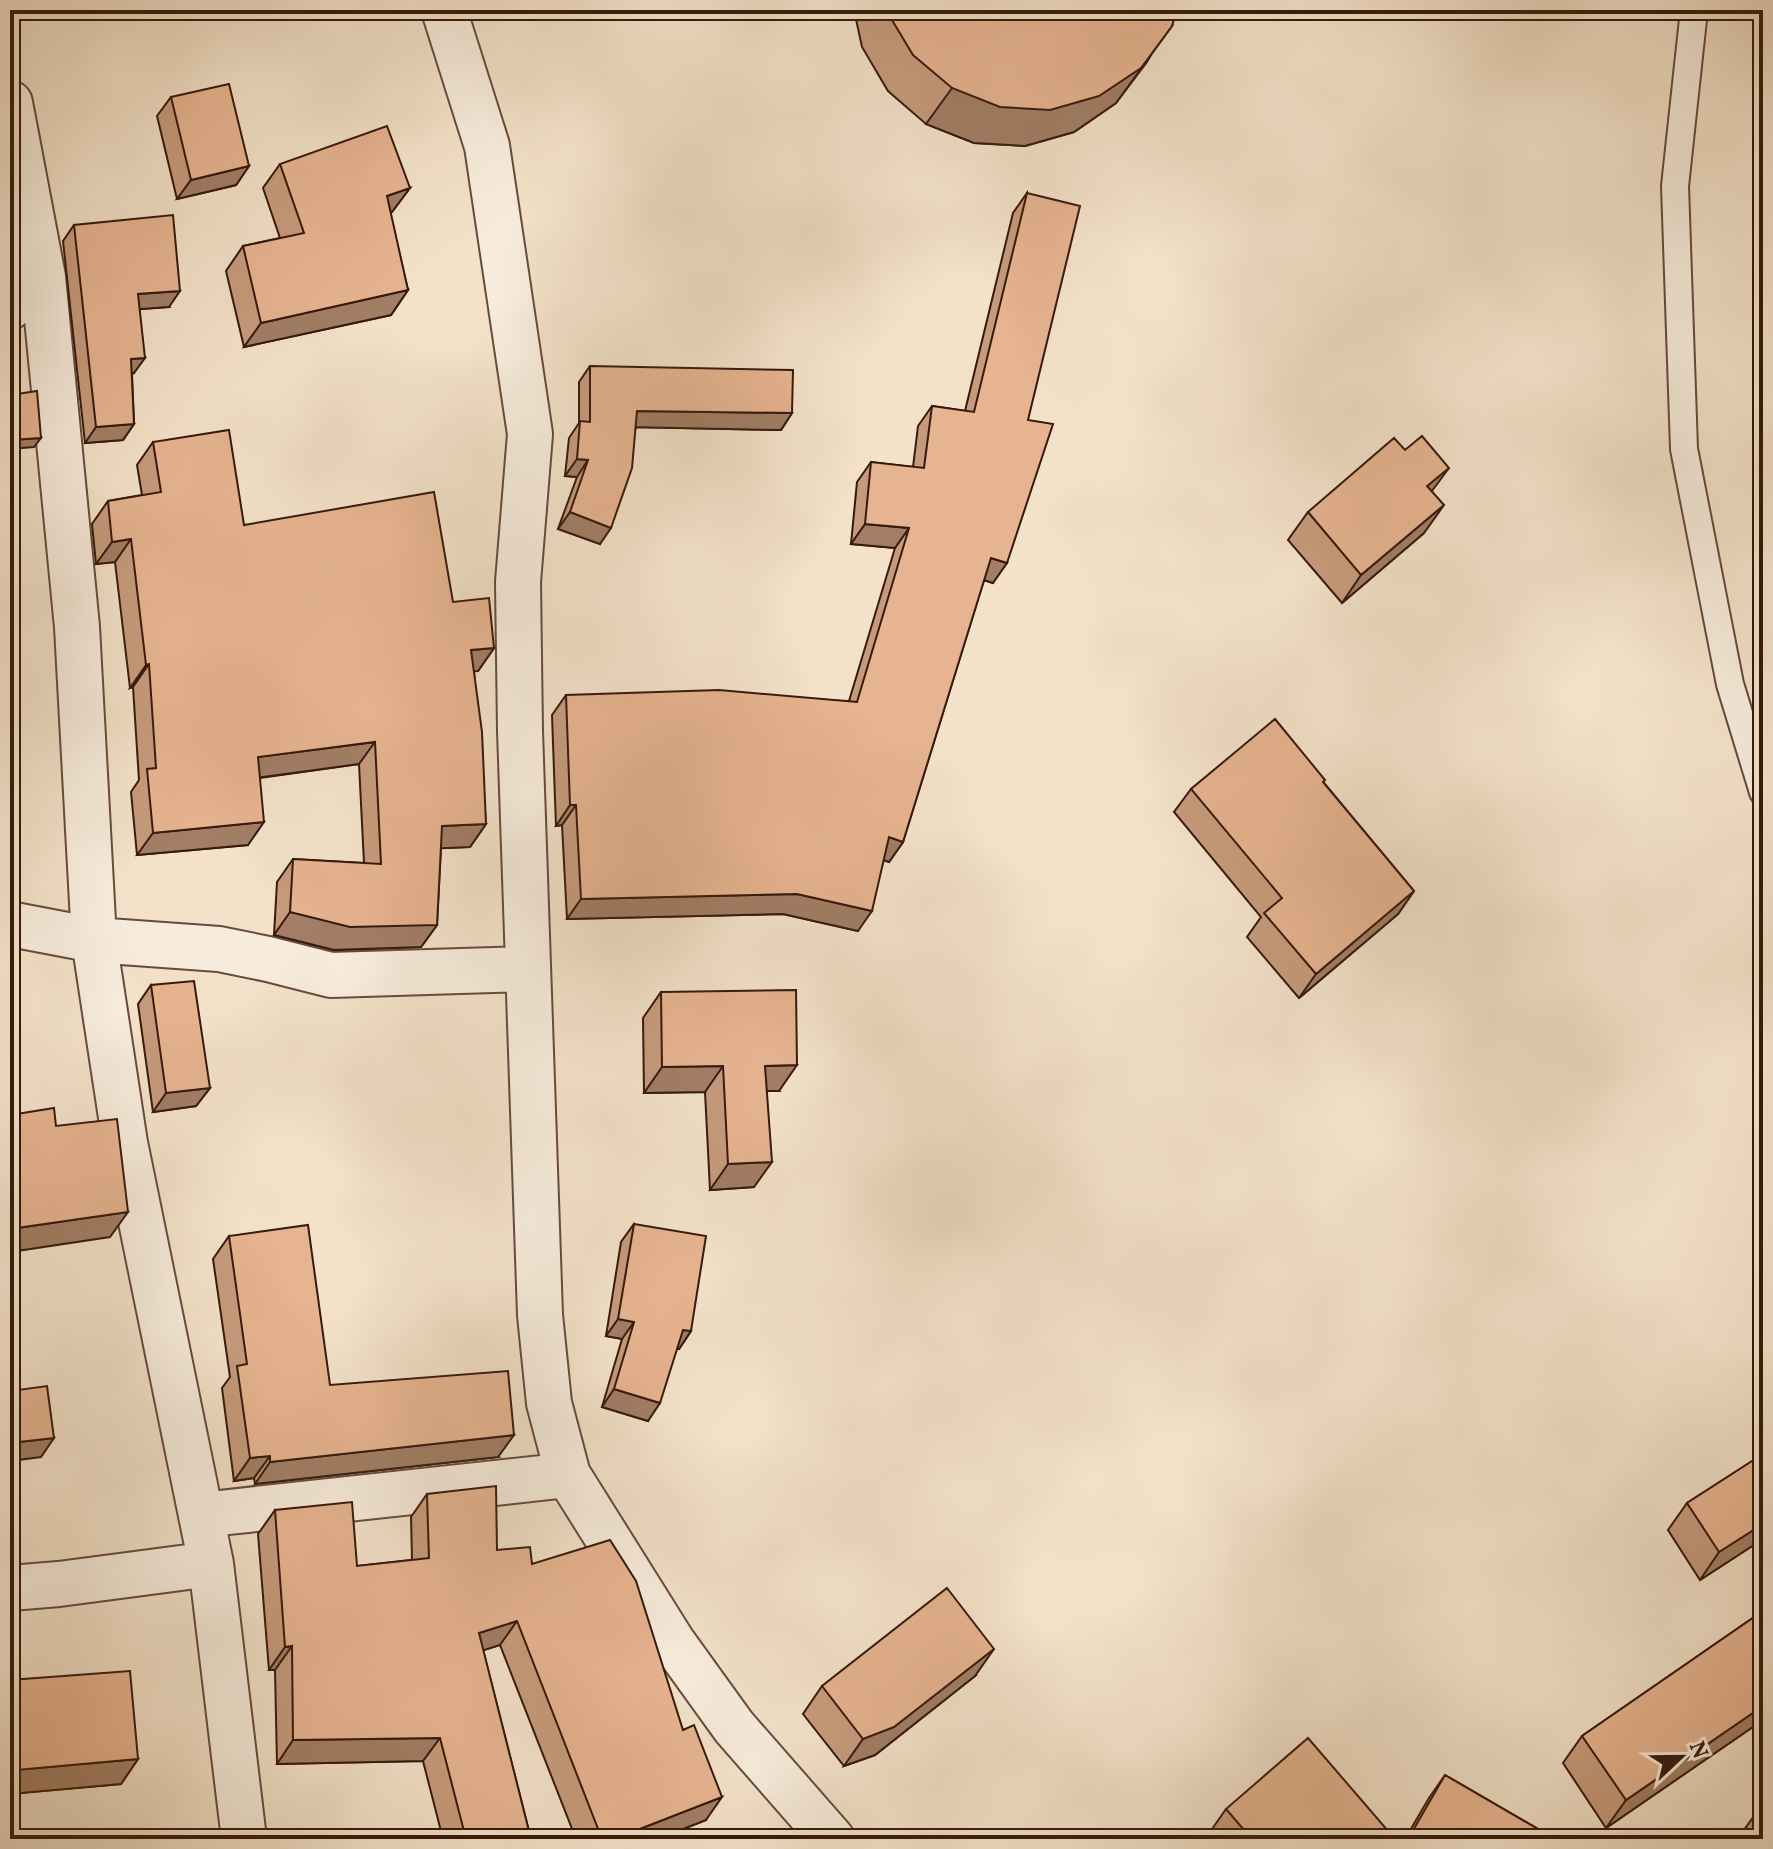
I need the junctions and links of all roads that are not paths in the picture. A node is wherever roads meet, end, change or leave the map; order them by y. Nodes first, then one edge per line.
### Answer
1 (444, 10) edge
2 (1694, 10) edge
3 (10, 103) edge
4 (43, 277) junction
5 (10, 307) edge
6 (1763, 792) edge
7 (10, 924) edge
8 (94, 940) junction
9 (528, 969) junction
10 (568, 1475) junction
11 (201, 1515) junction
12 (211, 1564) junction
13 (10, 1588) edge
14 (244, 1839) edge
15 (832, 1839) edge

1 - 9 street
2 - 6 lane
3 - 4 street
4 - 5 street
4 - 8 street
7 - 8 street
8 - 9 street
8 - 11 street
9 - 10 street
10 - 11 street
10 - 15 street
11 - 12 street
12 - 13 street
12 - 14 street

